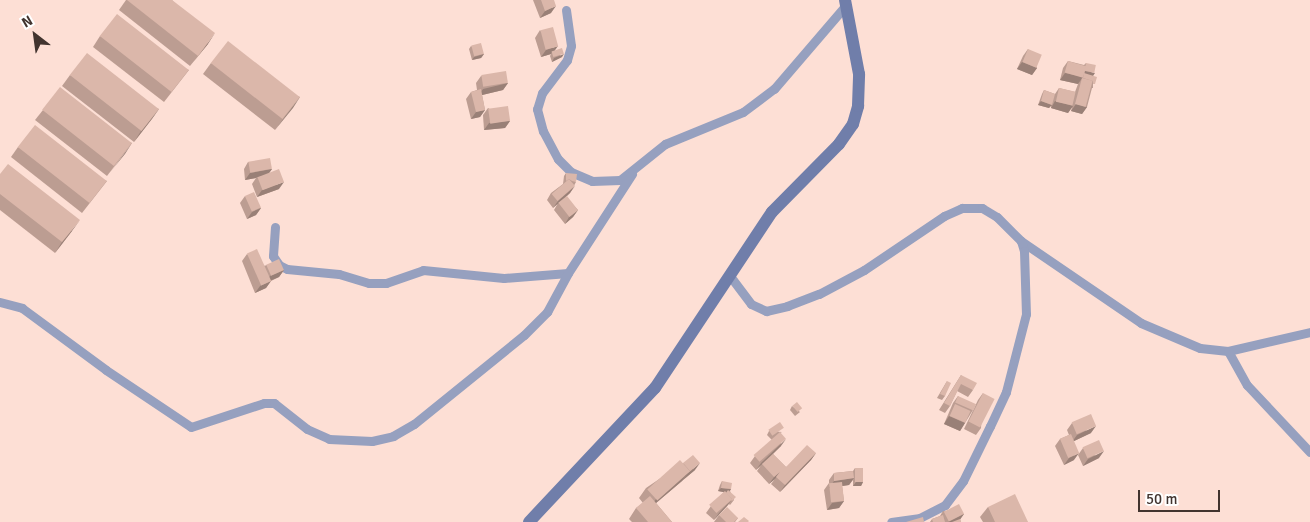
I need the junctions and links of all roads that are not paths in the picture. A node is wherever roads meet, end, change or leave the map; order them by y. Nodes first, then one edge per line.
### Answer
1 (846, 3) edge
2 (566, 10) dead end
3 (634, 170) junction
4 (275, 227) dead end
5 (1021, 241) junction
6 (568, 273) junction
7 (730, 276) junction
8 (0, 302) edge
9 (1310, 332) edge
10 (1228, 352) junction
11 (1310, 452) edge
12 (529, 522) edge
13 (891, 522) edge

1 - 3 street
1 - 7 main road
2 - 3 street
3 - 6 street
4 - 6 street
5 - 7 street
5 - 10 street
5 - 13 street
6 - 8 street
7 - 12 main road
9 - 10 street
10 - 11 street

